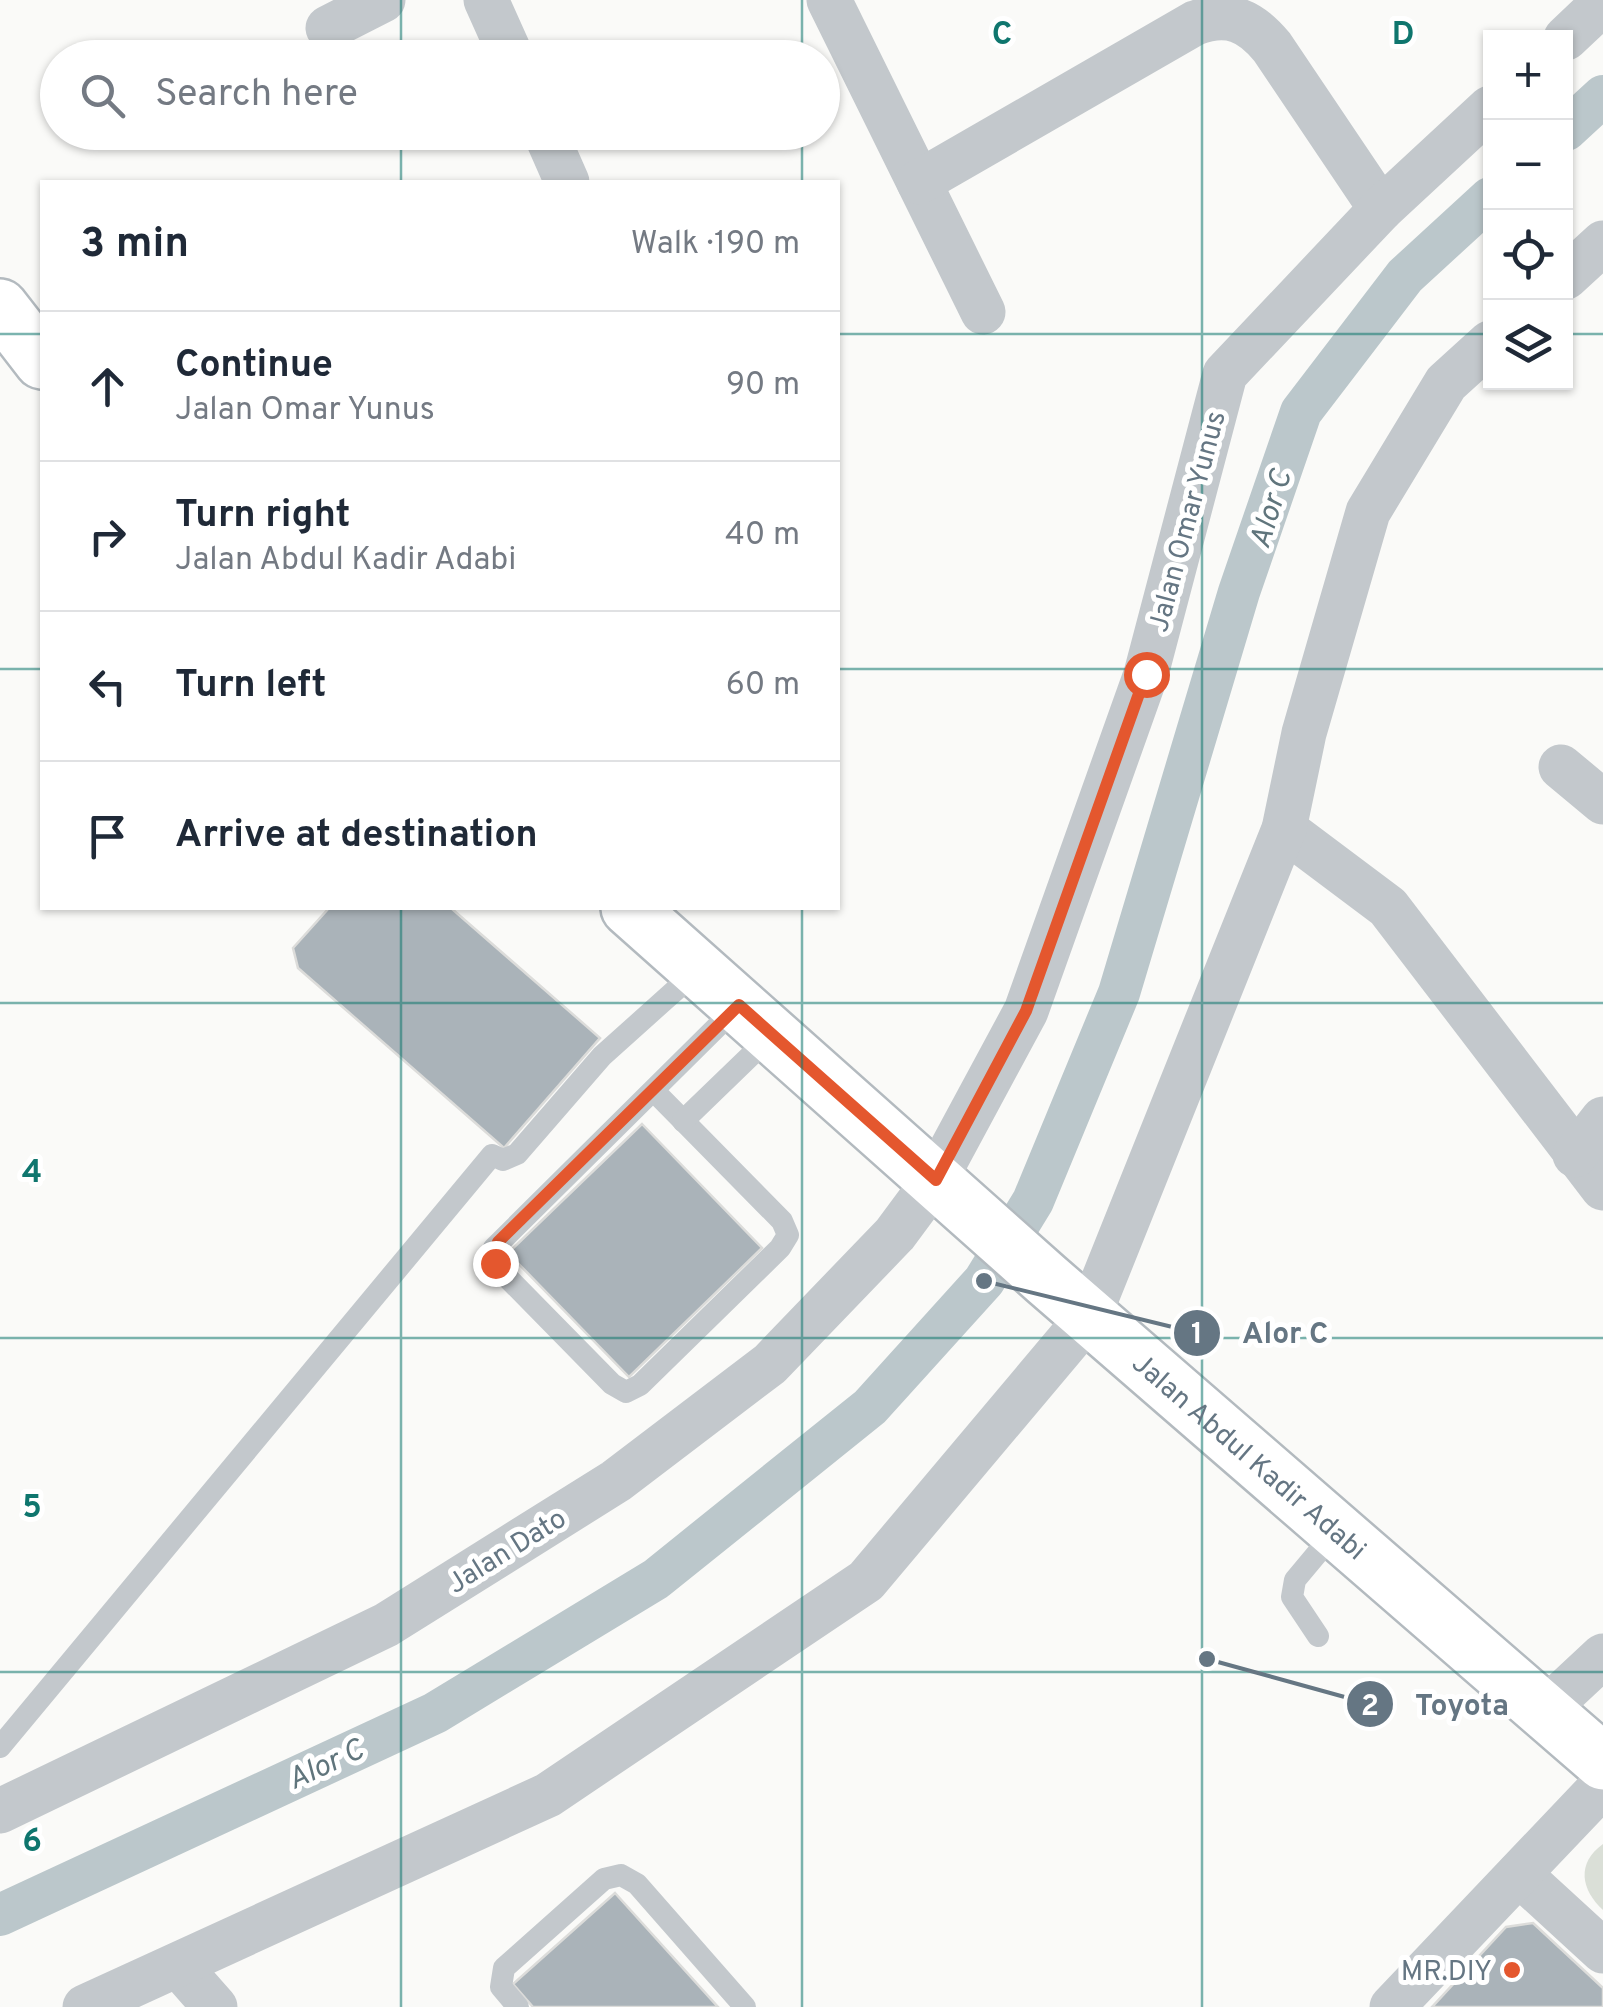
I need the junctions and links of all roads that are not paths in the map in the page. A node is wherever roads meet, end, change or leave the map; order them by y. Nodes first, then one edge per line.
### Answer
1 (384, 0) edge
2 (486, 0) edge
3 (830, 0) edge
4 (1603, 3) edge
5 (328, 28) dead end
6 (1573, 31) edge
7 (504, 40) edge
8 (1483, 115) edge
9 (552, 150) edge
10 (565, 180) edge
11 (919, 182) junction
12 (1382, 209) junction
13 (1603, 243) edge
14 (1573, 270) edge
15 (0, 307) edge
16 (983, 312) dead end
17 (0, 336) edge
18 (1483, 349) edge
19 (40, 358) edge
20 (40, 370) edge
21 (1561, 768) dead end
22 (1603, 802) edge
23 (1284, 829) junction
24 (631, 910) edge
25 (699, 969) junction
26 (756, 1020) junction
27 (654, 1091) junction
28 (1603, 1119) edge
29 (683, 1121) junction
30 (1589, 1172) edge
31 (952, 1196) junction
32 (1089, 1316) junction
33 (1336, 1530) junction
34 (1318, 1636) dead end
35 (1603, 1657) edge
36 (1544, 1712) junction
37 (0, 1747) edge
38 (1603, 1762) edge
39 (1603, 1785) edge
40 (0, 1812) edge
41 (1519, 1874) junction
42 (1603, 1951) edge
43 (178, 1965) junction
44 (85, 2007) edge
45 (215, 2007) edge
46 (518, 2007) edge
47 (745, 2007) edge
48 (1392, 2007) edge

1 - 5 street
2 - 7 street
3 - 11 street
4 - 6 street
8 - 12 street, Jalan Omar Yunus
9 - 10 street
11 - 12 street
11 - 16 street
12 - 31 street, Jalan Omar Yunus
13 - 14 street
15 - 19 main road
17 - 20 main road
18 - 23 street
21 - 22 street
23 - 30 street
23 - 32 street
24 - 25 main road, Jalan Abdul Kadir Adabi
25 - 26 main road, Jalan Abdul Kadir Adabi
25 - 37 lane
26 - 27 lane
26 - 29 lane
26 - 31 main road, Jalan Abdul Kadir Adabi
27 - 29 lane
27 - 29 lane
28 - 30 street
31 - 32 main road, Jalan Abdul Kadir Adabi
31 - 40 street, Jalan Dato
32 - 33 main road, Jalan Abdul Kadir Adabi
32 - 43 street
33 - 34 lane
33 - 36 main road, Jalan Abdul Kadir Adabi
35 - 36 street
36 - 38 main road, Jalan Abdul Kadir Adabi
39 - 41 street
41 - 42 street
41 - 48 street
43 - 44 street
43 - 45 street
46 - 47 lane

